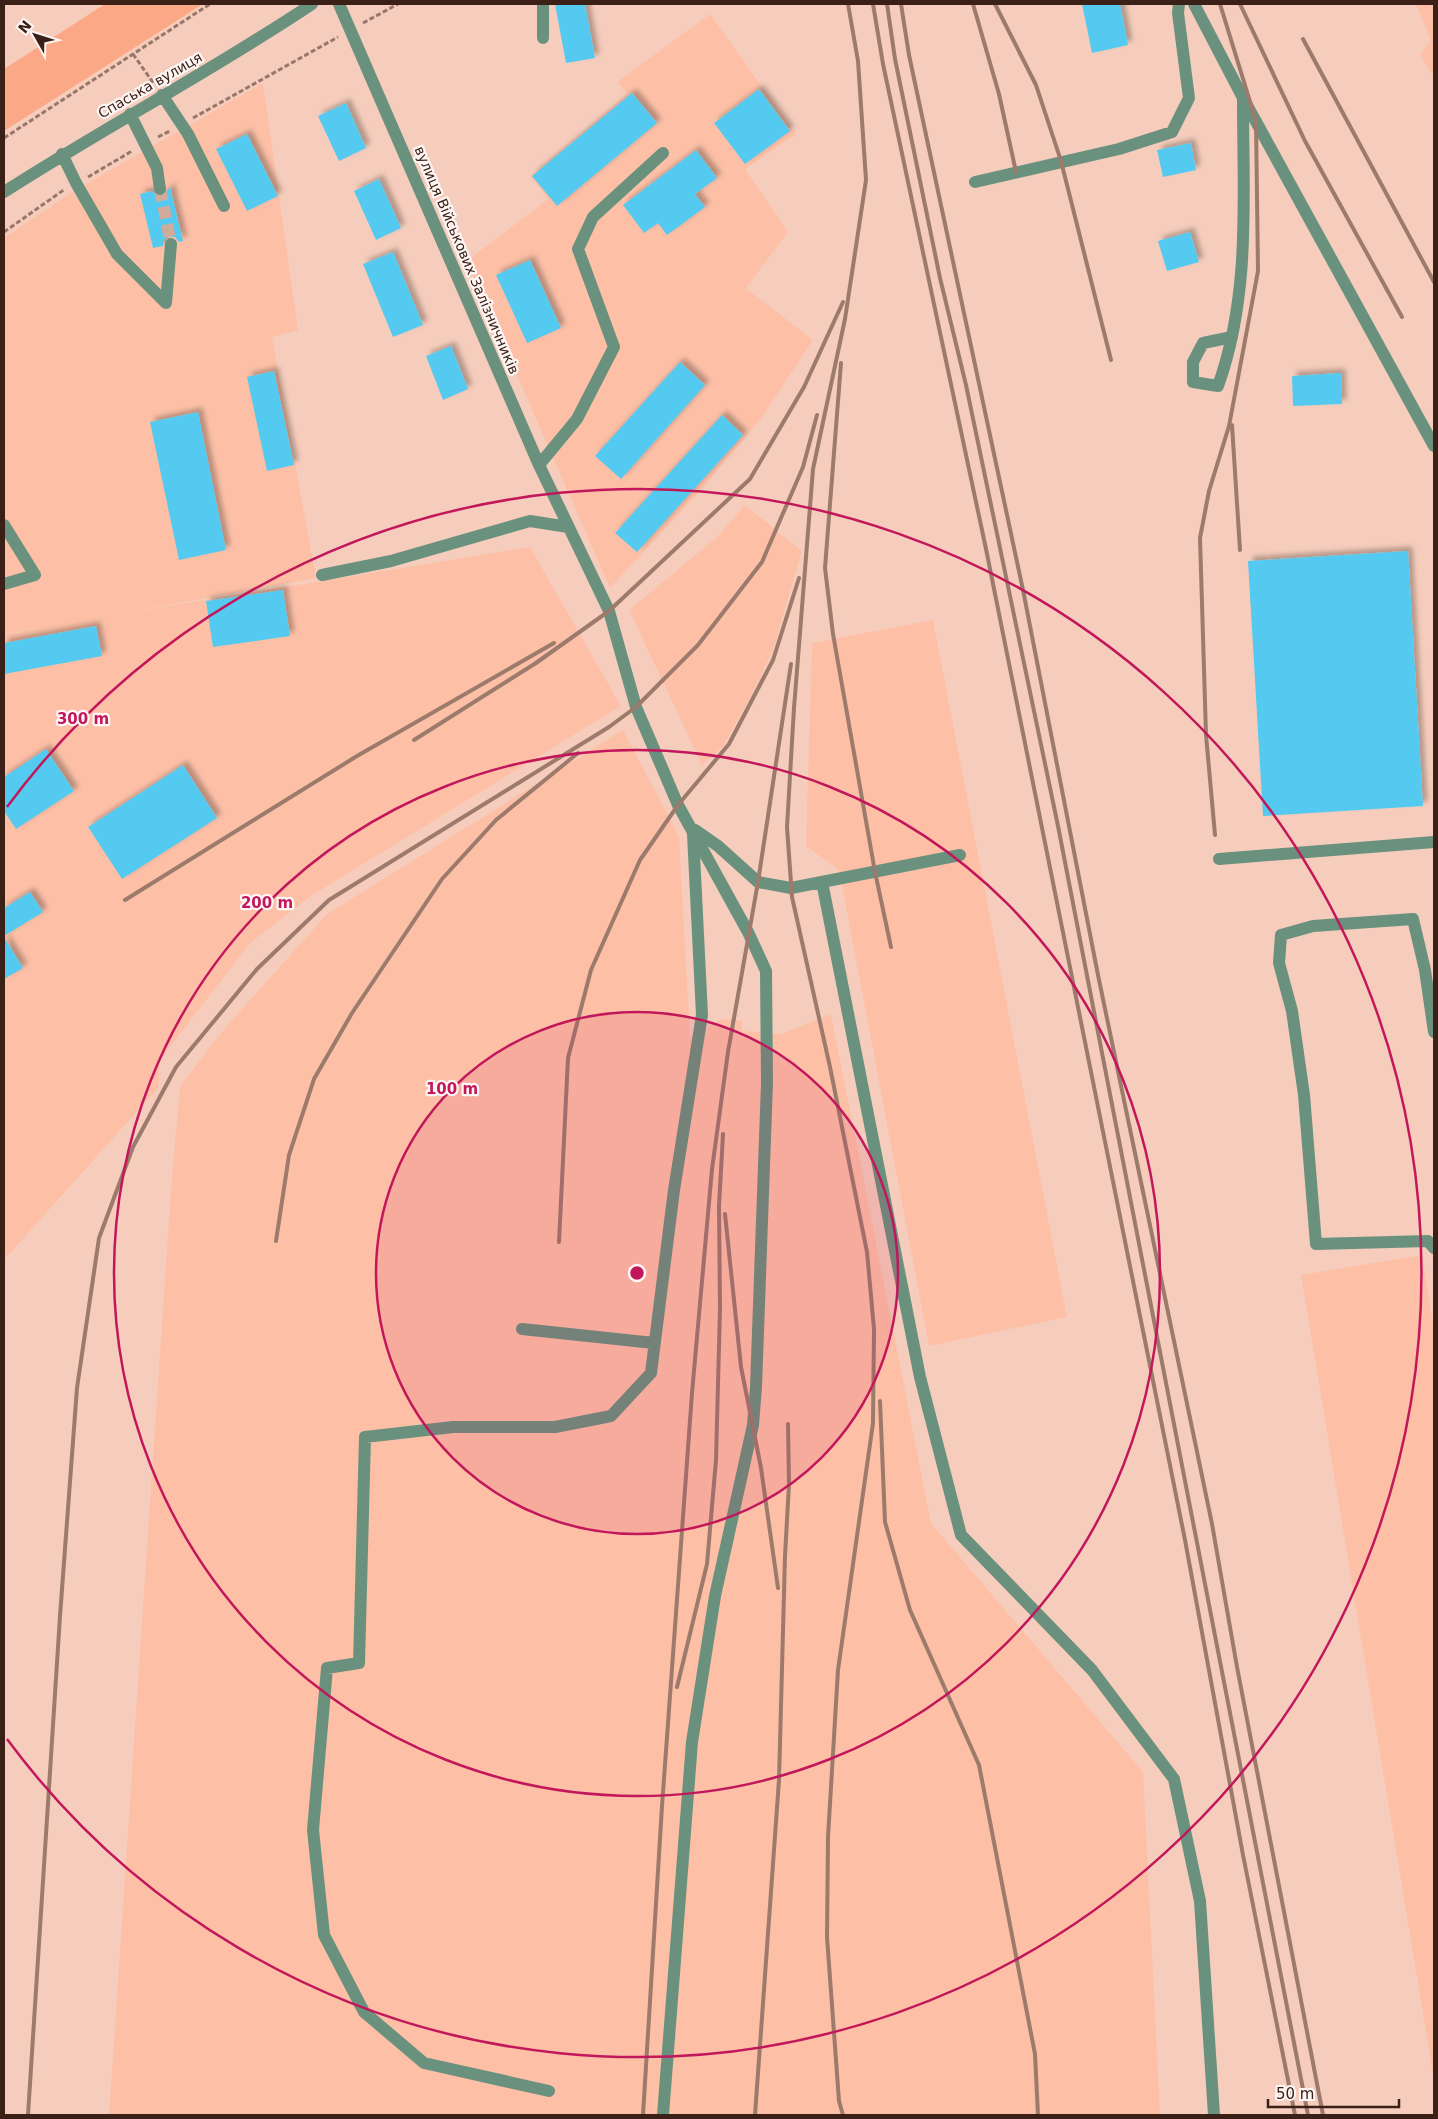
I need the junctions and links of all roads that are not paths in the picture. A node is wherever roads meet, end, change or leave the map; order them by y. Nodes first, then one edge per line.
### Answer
1 (312, 4) edge
2 (339, 4) edge
3 (543, 4) edge
4 (1179, 4) edge
5 (1194, 4) edge
6 (543, 38) dead end
7 (162, 95) junction
8 (1243, 98) junction
9 (130, 114) junction
10 (663, 153) dead end
11 (62, 154) junction
12 (975, 182) dead end
13 (160, 189) tunnel mouth
14 (4, 192) edge
15 (224, 206) dead end
16 (171, 244) tunnel mouth
17 (1232, 337) dead end
18 (1434, 446) edge
19 (540, 466) junction
20 (4, 525) edge
21 (568, 527) junction
22 (322, 575) dead end
23 (4, 584) edge
24 (693, 829) junction
25 (1434, 842) edge
26 (960, 855) dead end
27 (1219, 859) dead end
28 (822, 882) junction
29 (1434, 1032) edge
30 (1434, 1248) edge
31 (522, 1329) dead end
32 (654, 1342) junction
33 (549, 2091) dead end
34 (662, 2115) edge
35 (1214, 2115) edge

1 - 7 street, Спаська вулиця
2 - 19 street, вулиця Військових Залізничників
3 - 6 street
4 - 12 street
5 - 8 street
7 - 9 street, Спаська вулиця
7 - 15 street
8 - 17 street
8 - 18 street
9 - 11 street, Спаська вулиця
9 - 13 street
10 - 19 street
11 - 14 street, Спаська вулиця
11 - 16 street
19 - 21 street, вулиця Військових Залізничників
20 - 23 street
21 - 22 street
21 - 24 street, вулиця Військових Залізничників
24 - 28 street
24 - 32 street
24 - 34 street, вулиця Військових Залізничників
25 - 27 street
26 - 28 street
28 - 35 street
29 - 30 street
31 - 32 street
32 - 33 street

